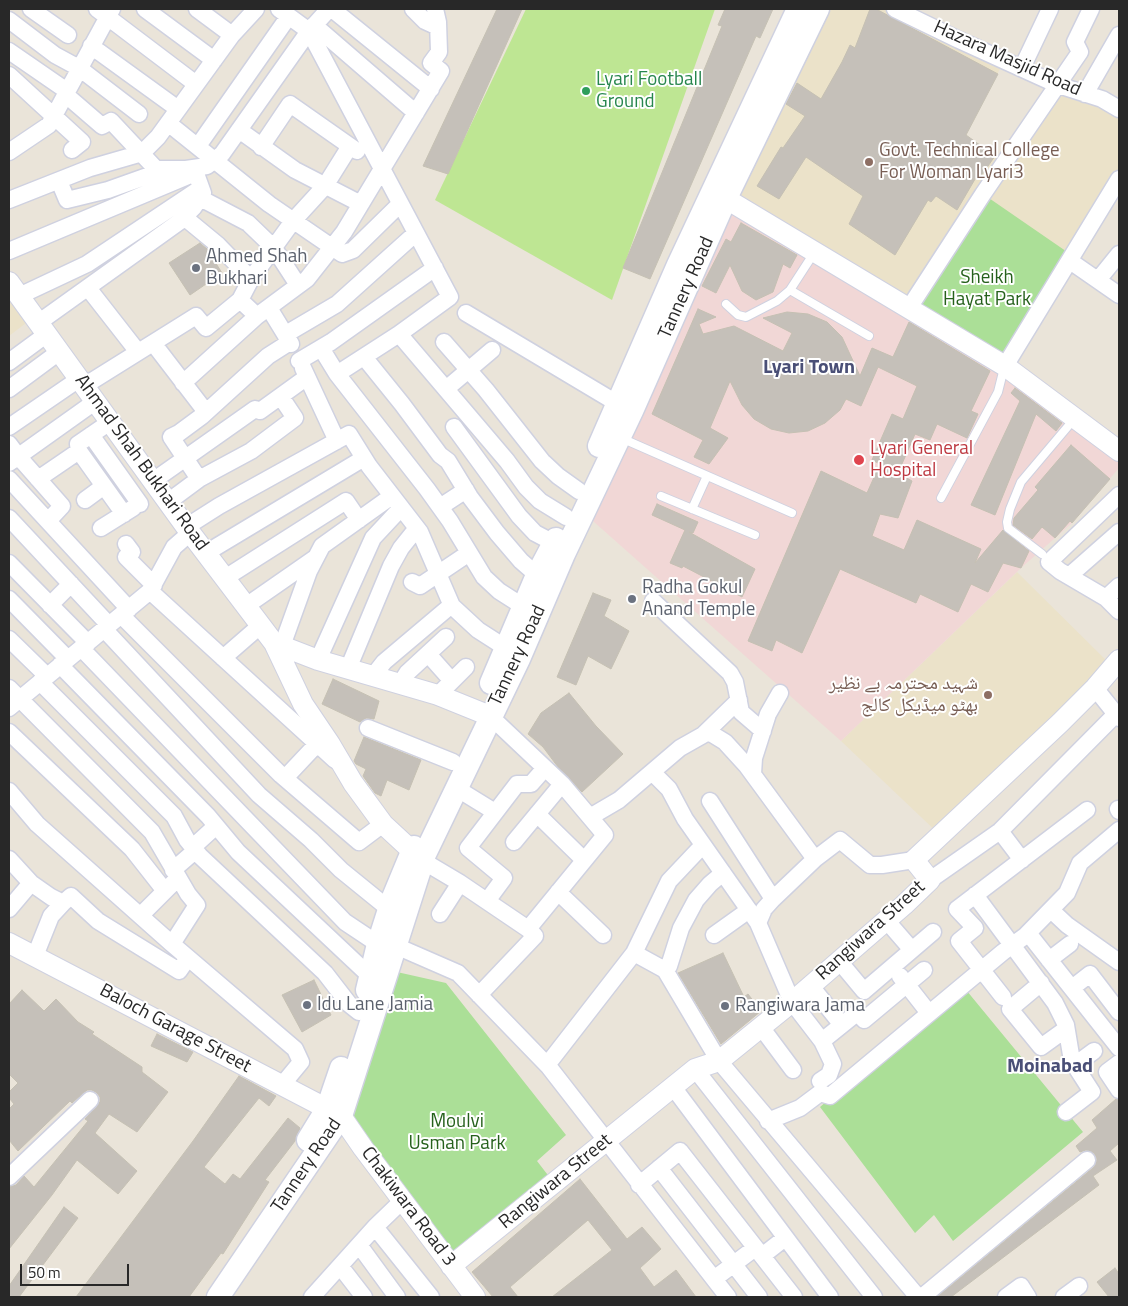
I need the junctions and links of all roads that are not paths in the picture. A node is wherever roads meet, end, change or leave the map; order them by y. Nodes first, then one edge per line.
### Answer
1 (31, 9) edge
2 (145, 9) edge
3 (197, 9) edge
4 (331, 9) edge
5 (413, 9) edge
6 (435, 9) edge
7 (798, 9) edge
8 (818, 9) edge
9 (895, 9) edge
10 (1050, 9) edge
11 (1091, 9) edge
12 (105, 11) edge
13 (250, 11) edge
14 (284, 12) edge
15 (9, 20) edge
16 (438, 27) junction
17 (311, 28) junction
18 (68, 35) dead end
19 (232, 35) junction
20 (1119, 35) edge
21 (91, 46) junction
22 (9, 51) edge
23 (214, 60) junction
24 (79, 68) junction
25 (1022, 68) junction
26 (9, 75) edge
27 (196, 84) junction
28 (1058, 85) junction
29 (431, 89) junction
30 (67, 93) junction
31 (1085, 94) junction
32 (178, 109) junction
33 (1119, 109) edge
34 (416, 113) junction
35 (140, 114) dead end
36 (54, 116) junction
37 (168, 123) junction
38 (239, 130) junction
39 (11, 146) edge
40 (198, 146) junction
41 (261, 146) junction
42 (350, 146) junction
43 (72, 150) dead end
44 (142, 153) junction
45 (214, 161) junction
46 (382, 168) junction
47 (169, 169) junction
48 (1119, 178) edge
49 (59, 181) junction
50 (197, 182) junction
51 (325, 186) junction
52 (720, 194) junction
53 (9, 200) edge
54 (361, 204) junction
55 (400, 204) junction
56 (184, 217) junction
57 (293, 221) junction
58 (416, 233) junction
59 (274, 248) junction
60 (331, 248) junction
61 (9, 251) edge
62 (815, 251) junction
63 (1119, 254) edge
64 (1070, 261) junction
65 (435, 268) junction
66 (251, 279) junction
67 (1098, 280) junction
68 (298, 285) junction
69 (88, 288) junction
70 (14, 289) edge
71 (790, 290) junction
72 (1119, 295) edge
73 (240, 300) junction
74 (726, 304) dead end
75 (909, 308) junction
76 (263, 312) junction
77 (466, 313) dead end
78 (43, 328) junction
79 (206, 328) junction
80 (399, 334) junction
81 (869, 336) dead end
82 (288, 338) junction
83 (444, 342) dead end
84 (153, 343) junction
85 (221, 348) junction
86 (321, 348) junction
87 (492, 350) dead end
88 (60, 352) junction
89 (138, 352) junction
90 (364, 357) junction
91 (299, 361) junction
92 (9, 362) edge
93 (1005, 366) junction
94 (468, 370) junction
95 (337, 374) junction
96 (307, 378) junction
97 (183, 383) junction
98 (9, 389) edge
99 (86, 389) junction
100 (446, 389) junction
101 (281, 396) junction
102 (625, 407) junction
103 (206, 412) junction
104 (1075, 418) junction
105 (110, 422) junction
106 (9, 427) edge
107 (454, 427) dead end
108 (91, 435) junction
109 (620, 437) junction
110 (337, 440) junction
111 (79, 451) junction
112 (1119, 451) edge
113 (12, 454) edge
114 (185, 458) junction
115 (364, 458) junction
116 (707, 476) junction
117 (9, 479) edge
118 (38, 479) junction
119 (199, 479) junction
120 (104, 486) junction
121 (466, 490) junction
122 (160, 491) junction
123 (579, 491) junction
124 (1119, 495) edge
125 (661, 496) dead end
126 (941, 498) dead end
127 (85, 500) dead end
128 (397, 502) junction
129 (140, 504) junction
130 (440, 507) junction
131 (692, 509) junction
132 (792, 513) dead end
133 (124, 514) junction
134 (566, 517) junction
135 (9, 518) edge
136 (359, 520) junction
137 (48, 521) junction
138 (101, 528) dead end
139 (417, 528) junction
140 (188, 530) junction
141 (1119, 532) edge
142 (755, 535) dead end
143 (554, 543) junction
144 (126, 544) dead end
145 (469, 552) junction
146 (206, 553) junction
147 (1042, 554) dead end
148 (317, 557) junction
149 (9, 563) edge
150 (437, 572) junction
151 (537, 575) junction
152 (1070, 576) junction
153 (224, 578) junction
154 (412, 582) dead end
155 (71, 584) junction
156 (1119, 586) edge
157 (152, 588) junction
158 (1106, 598) junction
159 (9, 599) edge
160 (653, 601) dead end
161 (50, 605) junction
162 (246, 606) junction
163 (524, 607) junction
164 (448, 608) dead end
165 (1119, 611) edge
166 (116, 620) junction
167 (34, 624) junction
168 (261, 625) junction
169 (446, 637) dead end
170 (11, 642) edge
171 (278, 644) junction
172 (85, 646) junction
173 (506, 648) junction
174 (428, 654) junction
175 (223, 658) junction
176 (318, 660) junction
177 (1119, 660) edge
178 (64, 662) junction
179 (466, 667) dead end
180 (348, 669) junction
181 (373, 676) junction
182 (44, 679) junction
183 (400, 684) junction
184 (445, 688) junction
185 (1095, 688) junction
186 (780, 693) dead end
187 (12, 698) edge
188 (739, 700) junction
189 (484, 713) junction
190 (1118, 716) edge
191 (368, 728) dead end
192 (706, 731) junction
193 (763, 731) junction
194 (9, 732) edge
195 (166, 737) junction
196 (317, 744) junction
197 (148, 754) junction
198 (453, 762) junction
199 (545, 768) junction
200 (344, 769) junction
201 (652, 772) junction
202 (753, 774) junction
203 (285, 778) junction
204 (562, 784) junction
205 (456, 788) junction
206 (9, 791) edge
207 (263, 798) junction
208 (710, 801) dead end
209 (1087, 810) dead end
210 (495, 812) junction
211 (536, 814) junction
212 (243, 817) junction
213 (590, 817) junction
214 (383, 824) junction
215 (216, 826) junction
216 (1119, 830) edge
217 (1000, 831) junction
218 (514, 842) dead end
219 (703, 845) junction
220 (194, 849) junction
221 (417, 856) junction
222 (815, 859) junction
223 (584, 860) junction
224 (914, 860) junction
225 (1022, 860) junction
226 (11, 867) edge
227 (723, 873) junction
228 (176, 874) junction
229 (930, 880) junction
230 (31, 883) junction
231 (460, 883) junction
232 (165, 890) junction
233 (558, 892) junction
234 (975, 896) junction
235 (774, 899) junction
236 (487, 901) junction
237 (63, 903) junction
238 (389, 909) junction
239 (9, 910) edge
240 (1051, 910) junction
241 (440, 914) dead end
242 (141, 916) junction
243 (753, 916) junction
244 (886, 920) junction
245 (528, 929) junction
246 (933, 932) dead end
247 (1028, 933) junction
248 (714, 935) dead end
249 (603, 936) dead end
250 (9, 942) edge
251 (172, 944) junction
252 (1070, 944) dead end
253 (387, 945) junction
254 (1013, 945) junction
255 (912, 950) junction
256 (634, 953) junction
257 (35, 956) junction
258 (188, 958) junction
259 (1049, 960) junction
260 (838, 961) junction
261 (1119, 962) edge
262 (893, 967) junction
263 (982, 969) junction
264 (664, 970) junction
265 (924, 970) dead end
266 (371, 977) junction
267 (1041, 983) junction
268 (907, 985) junction
269 (810, 986) junction
270 (1072, 988) junction
271 (1104, 992) junction
272 (479, 994) junction
273 (1003, 997) dead end
274 (792, 1002) junction
275 (1086, 1006) junction
276 (359, 1012) junction
277 (1119, 1012) edge
278 (929, 1013) junction
279 (842, 1025) junction
280 (761, 1027) junction
281 (1066, 1027) junction
282 (822, 1041) junction
283 (1119, 1048) edge
284 (1094, 1051) dead end
285 (719, 1061) junction
286 (1119, 1063) edge
287 (1075, 1064) junction
288 (547, 1065) junction
289 (695, 1069) junction
290 (793, 1070) dead end
291 (820, 1081) dead end
292 (282, 1085) junction
293 (673, 1087) junction
294 (1119, 1090) edge
295 (90, 1100) dead end
296 (754, 1104) junction
297 (334, 1112) junction
298 (1066, 1112) dead end
299 (734, 1118) junction
300 (768, 1121) junction
301 (605, 1141) junction
302 (1086, 1160) dead end
303 (659, 1168) junction
304 (9, 1177) edge
305 (639, 1185) junction
306 (402, 1200) junction
307 (375, 1227) junction
308 (785, 1238) junction
309 (359, 1245) junction
310 (758, 1252) junction
311 (734, 1264) junction
312 (340, 1266) junction
313 (451, 1266) junction
314 (714, 1279) junction
315 (1079, 1286) dead end
316 (322, 1293) edge
317 (217, 1296) edge
318 (364, 1297) edge
319 (397, 1297) edge
320 (432, 1297) edge
321 (475, 1297) edge
322 (728, 1297) edge
323 (759, 1297) edge
324 (794, 1297) edge
325 (830, 1297) edge
326 (874, 1297) edge
327 (920, 1297) edge
328 (1006, 1297) edge
329 (1028, 1297) edge
330 (1064, 1297) edge

1 - 18 street
2 - 23 street
3 - 19 street
4 - 17 street
4 - 29 street
5 - 16 street
6 - 16 street
7 - 52 main road, Tannery Road
8 - 52 main road, Tannery Road
9 - 25 street, Hazara Masjid Road
10 - 25 street
11 - 28 street
12 - 21 street
12 - 27 street
13 - 19 street
14 - 17 street
14 - 40 street
15 - 24 street
16 - 29 street
17 - 34 street
17 - 38 street
17 - 46 street
19 - 23 street
20 - 31 street
21 - 24 street
21 - 32 street
22 - 30 street
23 - 27 street
24 - 30 street
24 - 35 street
25 - 28 street, Hazara Masjid Road
26 - 36 street
27 - 32 street
28 - 31 street, Hazara Masjid Road
28 - 75 street
29 - 34 street
30 - 36 street
30 - 44 street
31 - 33 street, Hazara Masjid Road
32 - 37 street
34 - 46 street
36 - 39 street
36 - 43 street
37 - 40 street
37 - 44 street
38 - 41 street
38 - 45 street
40 - 45 street
41 - 42 street
41 - 51 street
42 - 46 street
42 - 51 street
44 - 47 street
44 - 49 street
45 - 50 street
45 - 57 street
46 - 54 street
46 - 55 street
47 - 49 street
47 - 50 street
48 - 64 street
49 - 53 street
50 - 56 street
50 - 59 street
50 - 61 street
50 - 70 street
51 - 54 street
51 - 57 street
52 - 62 street
52 - 102 main road, Tannery Road
54 - 60 street
55 - 58 street
55 - 60 street
56 - 66 street
56 - 69 street
57 - 59 street
57 - 60 street
58 - 65 street
58 - 82 street
59 - 66 street
59 - 68 street
60 - 68 street
62 - 71 lane
62 - 75 street
63 - 67 street
64 - 67 street
64 - 93 street
65 - 80 street
65 - 86 street
66 - 73 street
67 - 72 street
68 - 76 street
69 - 78 street
69 - 89 street
70 - 78 street, Ahmad Shah Bukhari Road
71 - 74 lane
71 - 81 lane
73 - 76 street
73 - 79 street
75 - 93 street
76 - 82 street
76 - 85 street
77 - 102 street
78 - 88 street, Ahmad Shah Bukhari Road
78 - 92 street
79 - 84 street
79 - 85 street
80 - 90 street
80 - 100 street
82 - 91 street
82 - 103 street
83 - 94 street
84 - 89 street
84 - 97 street
85 - 97 street
86 - 91 street
86 - 95 street
87 - 94 street
88 - 98 street
88 - 99 street, Ahmad Shah Bukhari Road
89 - 99 street
90 - 95 street
90 - 121 street
91 - 96 street
93 - 104 street
93 - 126 lane
94 - 100 street
94 - 123 street
95 - 130 street
96 - 101 street
96 - 110 street
97 - 103 street
99 - 105 street, Ahmad Shah Bukhari Road
99 - 106 street
99 - 113 street
100 - 134 street
101 - 114 street
101 - 119 street
102 - 109 main road, Tannery Road
102 - 123 main road, Tannery Road
103 - 114 street
104 - 112 street
104 - 147 lane
105 - 108 street
105 - 122 street, Ahmad Shah Bukhari Road
107 - 143 street
108 - 111 street
108 - 129 street
109 - 116 lane
109 - 189 main road, Tannery Road
110 - 115 street
110 - 140 street
111 - 118 street
111 - 120 street
113 - 118 street
114 - 119 street
114 - 122 street
115 - 128 street
115 - 146 street
116 - 131 lane
116 - 132 lane
117 - 137 street
118 - 137 street
119 - 122 street
120 - 127 street
120 - 133 street
121 - 130 street
121 - 151 street
122 - 129 street
122 - 140 street, Ahmad Shah Bukhari Road
123 - 134 main road, Tannery Road
124 - 152 street
125 - 131 lane
128 - 136 street
128 - 139 street
128 - 176 street
129 - 133 street
130 - 145 street
131 - 142 lane
133 - 138 street
134 - 143 main road, Tannery Road
135 - 155 street
136 - 148 street
136 - 153 street
137 - 166 street
139 - 150 street
139 - 180 street
140 - 146 street, Ahmad Shah Bukhari Road
140 - 157 street
141 - 152 street
143 - 151 main road, Tannery Road
144 - 157 street
145 - 150 street
145 - 163 street
146 - 153 street, Ahmad Shah Bukhari Road
148 - 162 street
148 - 171 street
149 - 161 street
150 - 154 street
150 - 173 street
151 - 163 main road, Tannery Road
152 - 158 street
153 - 162 street, Ahmad Shah Bukhari Road
155 - 161 street
155 - 166 street
156 - 158 street
157 - 166 street
157 - 175 street
158 - 165 street
159 - 167 street
160 - 188 street
161 - 172 street
162 - 168 street, Ahmad Shah Bukhari Road
163 - 173 main road, Tannery Road
164 - 181 street
166 - 172 street
166 - 203 street
166 - 207 street
167 - 170 street
167 - 178 street
168 - 171 street, Ahmad Shah Bukhari Road
168 - 175 street
169 - 174 street
170 - 182 street
171 - 176 street
171 - 200 street, Ahmad Shah Bukhari Road
172 - 178 street
172 - 195 street
173 - 189 main road, Tannery Road
174 - 183 street
174 - 184 street
175 - 196 street
176 - 180 street
177 - 185 street, Rangiwara Street
178 - 182 street
178 - 197 street
179 - 184 street
180 - 181 street
181 - 183 street
182 - 187 street
182 - 220 street
183 - 184 street
184 - 189 street
185 - 190 street
185 - 224 street, Rangiwara Street
186 - 193 street
187 - 228 street
188 - 192 street
188 - 193 street
189 - 198 main road, Tannery Road
189 - 199 street
189 - 205 main road, Tannery Road
190 - 217 street
191 - 198 street
192 - 201 street
192 - 202 street
193 - 202 street
194 - 232 street
195 - 197 street
195 - 212 street
196 - 200 street
196 - 203 street
197 - 215 street
198 - 221 main road, Tannery Road
199 - 204 street
199 - 210 street
200 - 214 street, Ahmad Shah Bukhari Road
201 - 213 street
201 - 219 street
202 - 222 street
203 - 214 street
204 - 211 street
204 - 213 street
205 - 210 street
205 - 221 main road, Tannery Road
206 - 242 street
207 - 212 street
207 - 238 street
208 - 235 street
209 - 225 street
210 - 236 street
211 - 218 street
211 - 223 street
212 - 253 street
213 - 223 street
214 - 221 street, Ahmad Shah Bukhari Road
215 - 220 street
215 - 266 street
216 - 240 street
217 - 225 street
217 - 229 street
219 - 227 street
219 - 256 street
220 - 228 street
220 - 276 street
221 - 231 street
221 - 238 main road, Tannery Road
221 - 253 main road, Tannery Road
222 - 224 street
222 - 235 street
223 - 233 street
224 - 229 street, Rangiwara Street
225 - 234 street
226 - 230 street
227 - 243 street
227 - 264 street
228 - 232 street
228 - 251 street
229 - 244 street, Rangiwara Street
230 - 237 street
230 - 239 street
231 - 236 street
231 - 241 street
232 - 242 street
233 - 245 street
233 - 249 street
234 - 254 street
234 - 263 street
235 - 243 street
236 - 245 street
237 - 257 street
237 - 258 street
238 - 253 main road, Tannery Road
240 - 247 street
240 - 261 street
242 - 251 street
243 - 248 street
243 - 274 street
244 - 255 street
244 - 260 street, Rangiwara Street
245 - 272 street
246 - 255 street
247 - 254 street
247 - 259 street
250 - 257 street, Baloch Garage Street
251 - 258 street
252 - 259 street
253 - 266 main road, Tannery Road
253 - 272 street
253 - 297 main road, Tannery Road
254 - 263 street
254 - 267 street
255 - 262 street
256 - 264 street
256 - 288 street
257 - 292 street, Baloch Garage Street
258 - 292 street
259 - 270 street
260 - 262 street
260 - 269 street, Rangiwara Street
262 - 268 street
263 - 273 street
263 - 278 street
264 - 285 street
265 - 268 street
266 - 276 main road, Tannery Road
267 - 281 street
267 - 281 street
268 - 278 street
268 - 279 street
269 - 274 street, Rangiwara Street
269 - 279 street
270 - 271 street
270 - 275 street
271 - 275 street
271 - 277 street
272 - 288 street
274 - 280 street, Rangiwara Street
274 - 282 street
275 - 281 street
275 - 283 street
276 - 297 main road, Tannery Road
278 - 300 street
279 - 282 street
280 - 285 street, Rangiwara Street
280 - 290 street
281 - 287 street
282 - 291 street
284 - 287 street
285 - 289 street, Rangiwara Street
285 - 296 street
286 - 294 street
287 - 298 street
288 - 301 street
289 - 293 street, Rangiwara Street
289 - 299 street
292 - 297 street, Baloch Garage Street
293 - 301 street, Rangiwara Street
293 - 308 street
295 - 304 street
296 - 299 street
296 - 300 street
297 - 306 street, Chakiwara Road 3
297 - 317 main road, Tannery Road
299 - 326 street
300 - 327 street
301 - 305 street
301 - 313 street, Rangiwara Street
302 - 327 street
303 - 305 street
303 - 310 street
303 - 311 street
305 - 314 street
306 - 307 street
306 - 313 street, Chakiwara Road 3
307 - 309 street
307 - 320 street
308 - 310 street
308 - 325 street
309 - 312 street
309 - 319 street
310 - 311 street
310 - 324 street
311 - 314 street
311 - 323 street
312 - 316 street
312 - 318 street
313 - 321 street, Chakiwara Road 3
314 - 322 street
315 - 330 street
328 - 329 street

